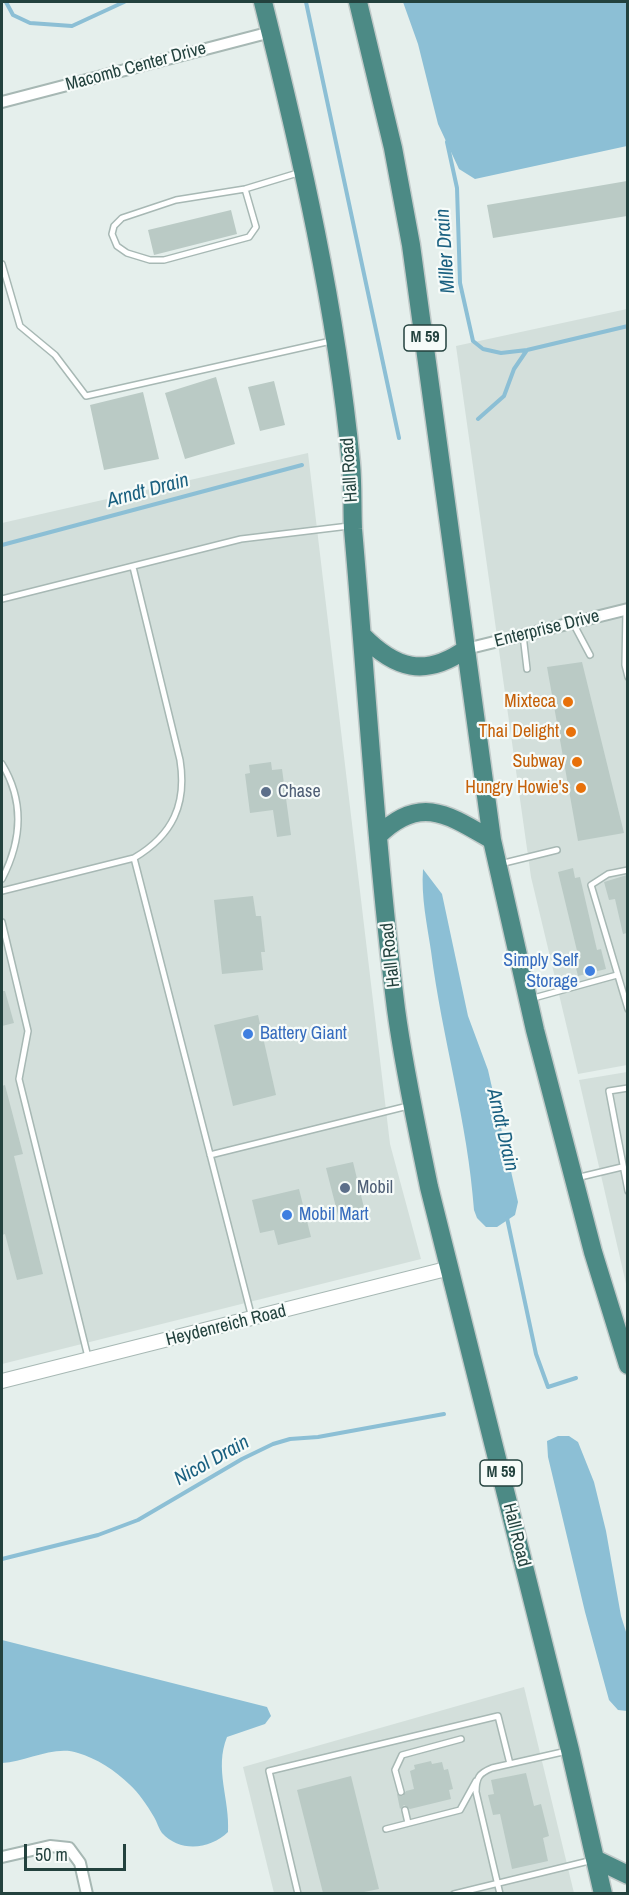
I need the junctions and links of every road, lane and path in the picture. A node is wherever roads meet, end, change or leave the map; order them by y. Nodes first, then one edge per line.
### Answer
1 (263, 2) edge
2 (358, 2) edge
3 (271, 32) junction
4 (2, 102) edge
5 (303, 172) junction
6 (245, 189) junction
7 (2, 264) edge
8 (336, 340) junction
9 (353, 525) junction
10 (133, 567) junction
11 (2, 599) edge
12 (627, 609) edge
13 (573, 623) junction
14 (362, 635) junction
15 (523, 635) junction
16 (466, 649) junction
17 (590, 655) dead end
18 (527, 669) dead end
19 (627, 677) edge
20 (2, 764) edge
21 (378, 836) junction
22 (492, 840) junction
23 (557, 850) dead end
24 (134, 858) junction
25 (497, 864) junction
26 (627, 870) edge
27 (2, 879) edge
28 (2, 891) edge
29 (2, 922) edge
30 (617, 975) junction
31 (528, 999) junction
32 (627, 1009) edge
33 (627, 1088) edge
34 (412, 1105) junction
35 (210, 1155) junction
36 (622, 1167) junction
37 (574, 1179) junction
38 (627, 1191) edge
39 (450, 1268) junction
40 (252, 1320) junction
41 (89, 1359) junction
42 (627, 1365) edge
43 (2, 1381) edge
44 (461, 1739) dead end
45 (570, 1750) junction
46 (510, 1764) junction
47 (476, 1780) junction
48 (401, 1792) dead end
49 (405, 1810) dead end
50 (408, 1823) junction
51 (386, 1829) dead end
52 (2, 1857) edge
53 (595, 1859) junction
54 (627, 1875) edge
55 (497, 1883) junction
56 (87, 1893) edge
57 (298, 1893) edge
58 (454, 1893) edge
59 (500, 1893) edge
60 (603, 1893) edge

1 - 3 highway, Hall Road / M 59
2 - 16 highway, M 59
3 - 4 street, Macomb Center Drive
3 - 5 highway, Hall Road / M 59
5 - 6 lane
5 - 8 highway, Hall Road / M 59
6 - 6 lane
7 - 8 lane
8 - 9 highway, Hall Road / M 59
9 - 10 lane
9 - 14 highway, Hall Road / M 59
10 - 11 lane
10 - 24 lane
12 - 13 street, Enterprise Drive
12 - 19 lane
13 - 15 street, Enterprise Drive
13 - 17 lane
14 - 16 highway
14 - 21 highway, Hall Road / M 59
15 - 16 street, Enterprise Drive
15 - 18 lane
16 - 22 highway, M 59
20 - 27 lane
21 - 22 highway
21 - 34 highway, Hall Road / M 59
22 - 25 highway, M 59
23 - 25 lane
24 - 28 lane
24 - 35 lane
25 - 31 highway, M 59
26 - 30 lane
29 - 41 lane
30 - 31 lane
30 - 32 lane
31 - 37 highway, M 59
33 - 36 lane
34 - 35 lane
34 - 39 highway, Hall Road / M 59
35 - 40 lane
36 - 37 lane
36 - 38 lane
37 - 42 highway, M 59
39 - 40 street, Heydenreich Road
39 - 45 highway, Hall Road / M 59
40 - 41 street, Heydenreich Road
41 - 43 street, Heydenreich Road
44 - 48 lane
45 - 46 lane
45 - 53 highway, Hall Road / M 59
46 - 47 lane
46 - 57 lane
47 - 50 lane
47 - 55 lane
49 - 50 lane
50 - 51 lane
52 - 56 street
53 - 54 highway
53 - 55 lane
53 - 60 highway, Hall Road / M 59
55 - 58 lane
55 - 59 lane

